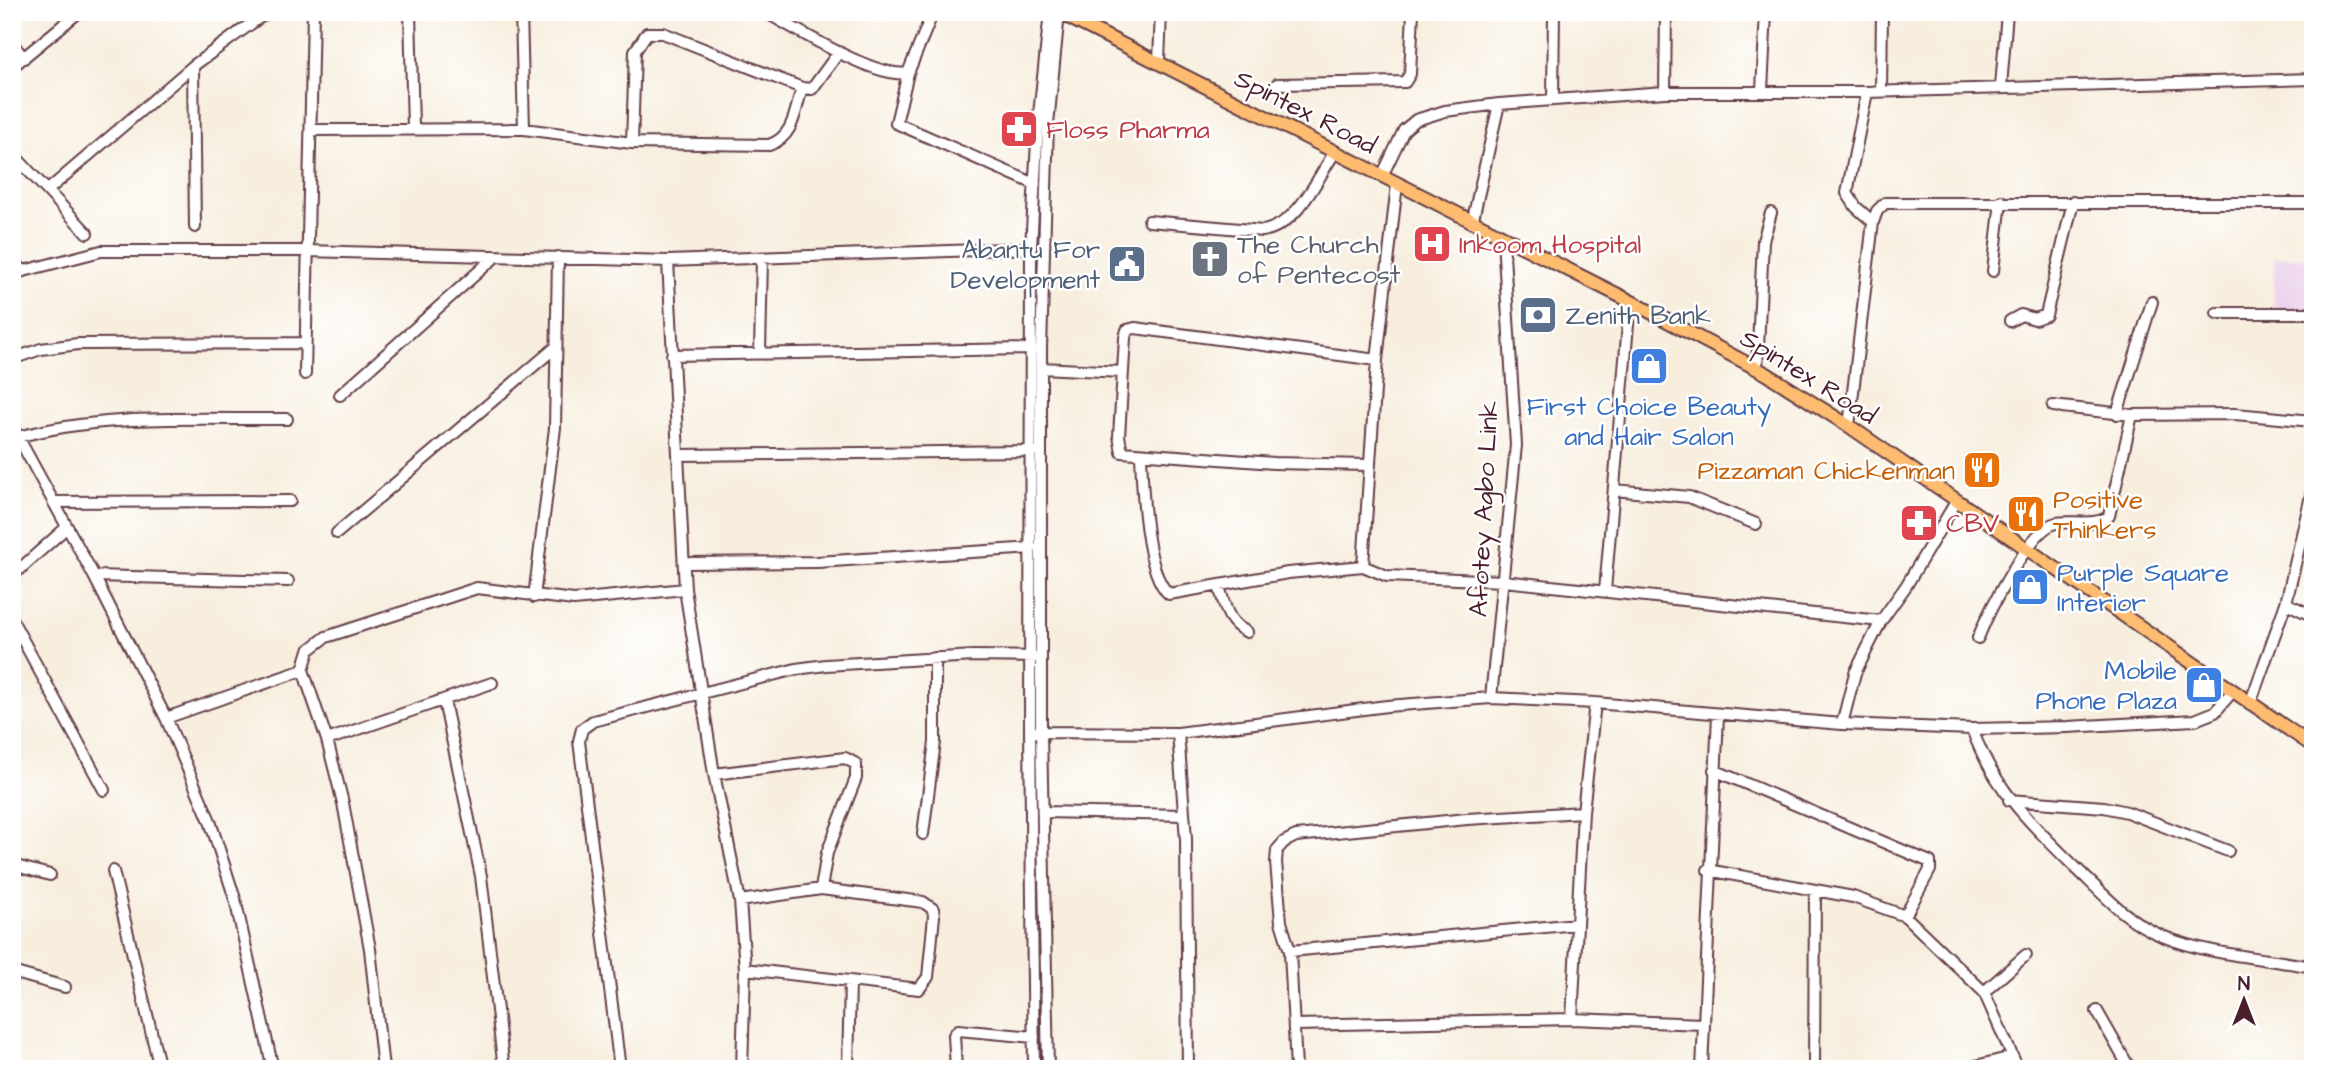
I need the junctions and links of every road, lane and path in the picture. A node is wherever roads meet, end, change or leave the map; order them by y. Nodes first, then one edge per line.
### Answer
1 (79, 12) edge
2 (267, 12) edge
3 (313, 12) edge
4 (410, 12) edge
5 (522, 12) edge
6 (765, 12) edge
7 (933, 12) edge
8 (1050, 12) edge
9 (1161, 12) edge
10 (1413, 12) edge
11 (1554, 12) edge
12 (1665, 12) edge
13 (1766, 12) edge
14 (1882, 12) edge
15 (2007, 12) edge
16 (1058, 13) edge
17 (1073, 16) edge
18 (12, 43) edge
19 (839, 52) junction
20 (24, 58) junction
21 (1159, 61) junction
22 (193, 66) junction
23 (12, 67) edge
24 (908, 73) junction
25 (2313, 79) edge
26 (1278, 84) dead end
27 (2001, 87) junction
28 (802, 88) junction
29 (1762, 90) junction
30 (1881, 91) junction
31 (1665, 92) junction
32 (1867, 92) junction
33 (1553, 99) junction
34 (1499, 104) junction
35 (413, 128) junction
36 (524, 129) junction
37 (312, 130) junction
38 (632, 143) junction
39 (1335, 152) junction
40 (12, 153) edge
41 (1382, 176) junction
42 (1035, 184) junction
43 (1397, 184) junction
44 (48, 190) junction
45 (2001, 201) junction
46 (2073, 202) junction
47 (2313, 203) edge
48 (1771, 213) dead end
49 (1149, 221) dead end
50 (1873, 222) junction
51 (1472, 223) junction
52 (195, 227) dead end
53 (86, 233) dead end
54 (1503, 239) junction
55 (1031, 248) junction
56 (306, 251) junction
57 (495, 257) junction
58 (558, 257) junction
59 (762, 258) junction
60 (12, 259) edge
61 (668, 261) junction
62 (1993, 271) dead end
63 (17, 273) edge
64 (1630, 300) junction
65 (2152, 302) dead end
66 (2217, 313) dead end
67 (2313, 313) edge
68 (2010, 321) dead end
69 (303, 343) junction
70 (556, 347) junction
71 (1032, 349) junction
72 (760, 352) junction
73 (672, 355) junction
74 (12, 359) edge
75 (1377, 360) junction
76 (1041, 368) junction
77 (1757, 368) junction
78 (1123, 372) junction
79 (305, 374) dead end
80 (340, 395) dead end
81 (2053, 405) dead end
82 (2117, 414) junction
83 (2133, 415) junction
84 (287, 419) dead end
85 (2313, 421) edge
86 (1849, 425) junction
87 (12, 426) edge
88 (18, 437) junction
89 (1033, 451) junction
90 (1142, 454) junction
91 (679, 455) junction
92 (1368, 465) junction
93 (2313, 487) edge
94 (1614, 490) junction
95 (1957, 500) junction
96 (290, 501) dead end
97 (54, 502) junction
98 (1756, 524) dead end
99 (67, 527) junction
100 (337, 533) dead end
101 (2308, 533) edge
102 (1032, 548) junction
103 (2028, 550) junction
104 (684, 563) junction
105 (1363, 566) junction
106 (12, 576) edge
107 (94, 576) junction
108 (288, 581) dead end
109 (1504, 581) junction
110 (1219, 586) junction
111 (685, 589) junction
112 (1605, 591) junction
113 (534, 597) junction
114 (2286, 603) junction
115 (2313, 615) edge
116 (12, 620) edge
117 (1881, 621) junction
118 (1247, 632) dead end
119 (1978, 638) dead end
120 (1036, 657) junction
121 (935, 658) junction
122 (303, 670) junction
123 (492, 683) dead end
124 (2232, 692) junction
125 (701, 696) junction
126 (1491, 698) junction
127 (444, 701) junction
128 (1595, 703) junction
129 (2250, 704) junction
130 (1718, 715) junction
131 (166, 718) junction
132 (1842, 724) junction
133 (1972, 729) junction
134 (1036, 732) junction
135 (1178, 733) junction
136 (327, 740) junction
137 (2313, 746) edge
138 (1714, 770) junction
139 (714, 774) junction
140 (104, 790) dead end
141 (2009, 800) junction
142 (1044, 811) junction
143 (1583, 812) junction
144 (1184, 815) junction
145 (923, 834) dead end
146 (2228, 851) dead end
147 (12, 865) edge
148 (1708, 870) junction
149 (113, 871) dead end
150 (50, 876) dead end
151 (821, 889) junction
152 (1815, 890) junction
153 (740, 901) junction
154 (1905, 916) junction
155 (1577, 924) junction
156 (1290, 951) junction
157 (2026, 955) dead end
158 (2313, 967) edge
159 (745, 968) junction
160 (12, 972) edge
161 (850, 981) junction
162 (65, 987) dead end
163 (1984, 992) junction
164 (2097, 1011) dead end
165 (1572, 1019) junction
166 (1703, 1024) junction
167 (1295, 1025) junction
168 (1034, 1037) junction
169 (2012, 1057) junction
170 (160, 1069) edge
171 (273, 1069) edge
172 (383, 1069) edge
173 (504, 1069) edge
174 (620, 1069) edge
175 (742, 1069) edge
176 (848, 1069) edge
177 (956, 1069) edge
178 (1034, 1069) edge
179 (1048, 1069) edge
180 (1188, 1069) edge
181 (1296, 1069) edge
182 (1702, 1069) edge
183 (1814, 1069) edge
184 (1964, 1069) edge
185 (2018, 1069) edge
186 (2130, 1069) edge

1 - 20 street
2 - 22 street
3 - 37 street
4 - 35 street
5 - 36 street
6 - 19 street
7 - 24 street
8 - 42 street
9 - 21 street
10 - 26 street
11 - 33 street
12 - 31 street
13 - 29 street
14 - 30 street
15 - 27 street
16 - 17 main road, Spintex Road
16 - 76 street
17 - 21 main road, Spintex Road
18 - 20 street
19 - 24 street
19 - 28 street
20 - 23 street
21 - 39 main road, Spintex Road
22 - 44 street
22 - 52 street
24 - 42 street
25 - 27 street
27 - 30 street
28 - 38 street
28 - 38 street
29 - 31 street
29 - 32 street
30 - 32 street
31 - 33 street
32 - 50 street
33 - 34 street
34 - 41 street
34 - 51 street
35 - 36 street
35 - 37 street
36 - 38 street
37 - 56 street
39 - 41 main road, Spintex Road
39 - 49 street
40 - 44 street
41 - 43 main road, Spintex Road
42 - 55 street
43 - 51 main road, Spintex Road
43 - 75 street
44 - 53 street
45 - 46 street
45 - 50 street
45 - 62 street
46 - 47 street
46 - 68 street
48 - 77 street
50 - 86 street
51 - 54 main road, Spintex Road
54 - 64 main road, Spintex Road
54 - 109 street, Afotey Agbo Link
55 - 59 street
55 - 71 street
56 - 57 street
56 - 63 street
56 - 69 street
57 - 58 street
57 - 80 street
58 - 61 street
58 - 70 street
59 - 61 street
59 - 72 street
60 - 63 street
61 - 73 street
64 - 77 main road, Spintex Road
64 - 94 street
65 - 82 street
66 - 67 street
69 - 74 street
69 - 79 street
70 - 100 street
70 - 113 street
71 - 72 street
71 - 89 street
72 - 73 street
73 - 91 street
75 - 78 street
75 - 92 street
76 - 78 street
76 - 120 street
77 - 86 main road, Spintex Road
78 - 90 street
81 - 82 street
82 - 83 street
83 - 85 street
83 - 103 street
84 - 88 street
86 - 95 main road, Spintex Road
87 - 88 street
88 - 97 street
89 - 91 street
89 - 102 street
90 - 92 street
90 - 110 street
91 - 104 street
92 - 105 street
93 - 101 street
94 - 98 street
94 - 112 street
95 - 103 main road, Spintex Road
95 - 117 street
96 - 97 street
97 - 99 street
99 - 106 street
99 - 107 street
101 - 114 street
102 - 104 street
102 - 120 street
103 - 119 street
103 - 124 main road, Spintex Road
104 - 111 street
105 - 109 street
105 - 110 street
107 - 108 street
107 - 131 street
109 - 112 street
109 - 126 street, Afotey Agbo Link
110 - 118 street
111 - 113 street
111 - 125 street
112 - 117 street
113 - 122 street
114 - 115 street
114 - 129 street
116 - 140 street
117 - 132 street
120 - 121 street
120 - 134 street
121 - 125 street
121 - 145 street
122 - 131 street
122 - 136 street
123 - 127 street
124 - 129 main road, Spintex Road
124 - 133 street
125 - 139 street
125 - 174 street
126 - 128 street
126 - 135 street
127 - 136 street
127 - 173 street
128 - 130 street
128 - 143 street
129 - 137 main road, Spintex Road
130 - 132 street
130 - 138 street
131 - 171 street
132 - 133 street
133 - 141 street
134 - 135 street
134 - 142 street
134 - 168 street
135 - 144 street
136 - 172 street
138 - 148 street
138 - 154 street
139 - 151 street
139 - 153 street
141 - 146 street
141 - 158 street
142 - 144 street
142 - 179 street
143 - 155 street
143 - 156 street
144 - 180 street
147 - 150 street
148 - 152 street
148 - 166 street
149 - 170 street
151 - 153 street
151 - 161 street
152 - 154 street
152 - 183 street
153 - 159 street
154 - 163 street
155 - 156 street
155 - 165 street
156 - 167 street
157 - 163 street
159 - 161 street
159 - 175 street
160 - 162 street
161 - 176 street
163 - 169 street
164 - 186 street
165 - 166 street
165 - 167 street
166 - 182 street
167 - 181 street
168 - 177 street
168 - 178 street
169 - 184 street
169 - 185 street

